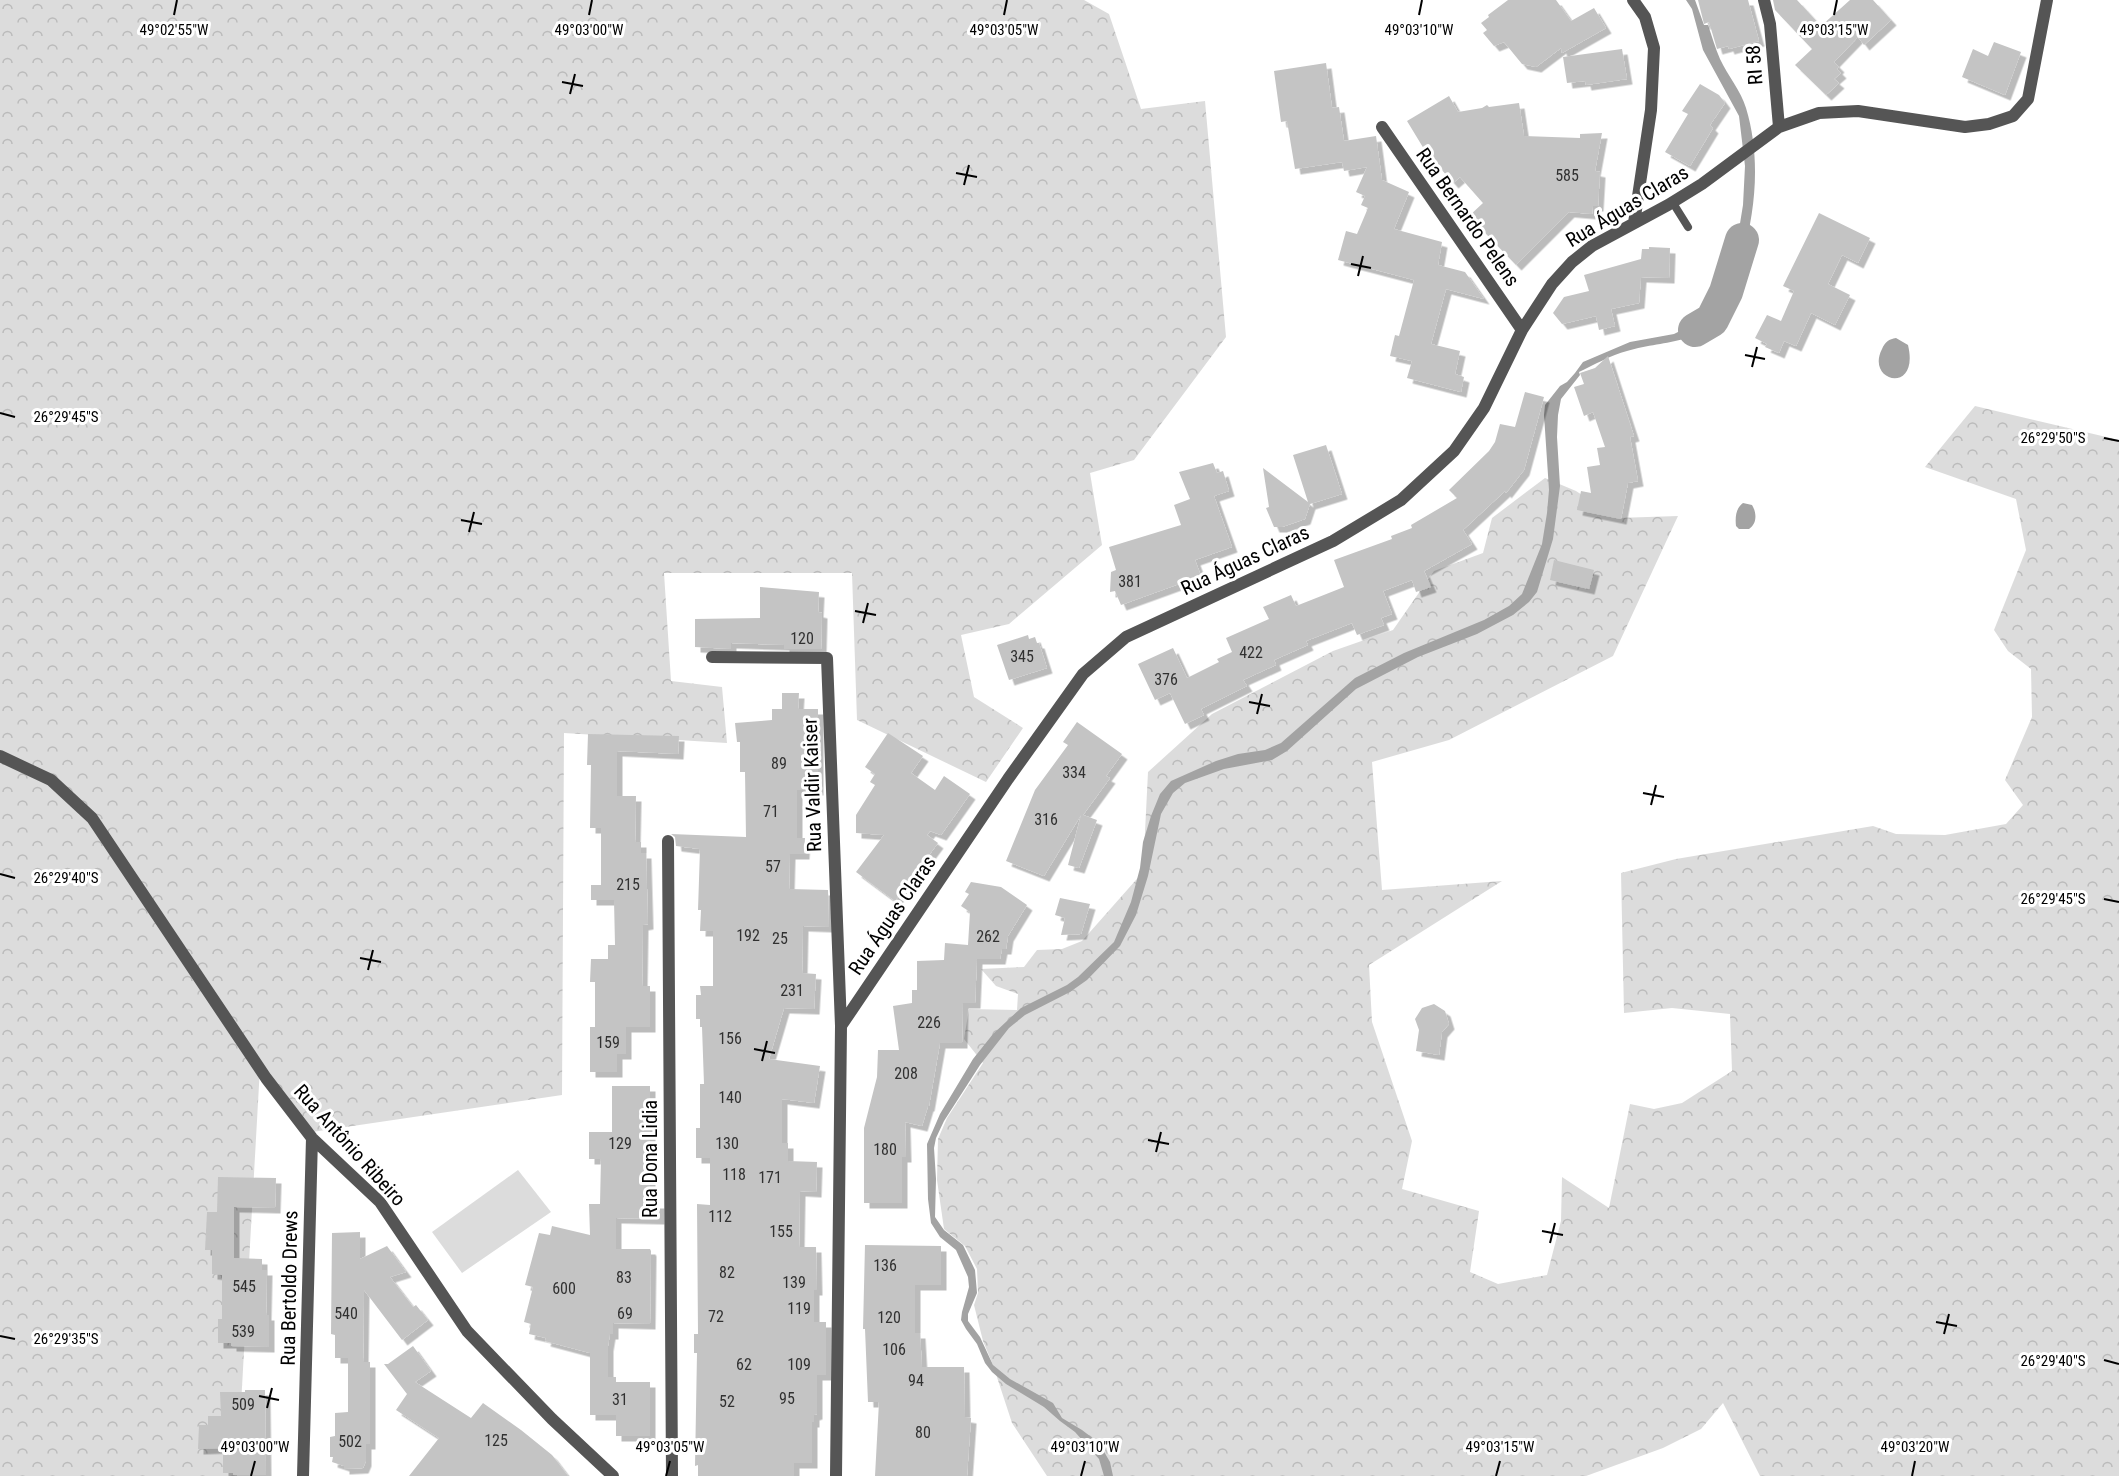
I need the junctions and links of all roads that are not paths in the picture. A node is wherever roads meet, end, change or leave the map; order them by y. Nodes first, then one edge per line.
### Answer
1 (1633, 0) edge
2 (1764, 0) edge
3 (2047, 0) edge
4 (1382, 127) dead end
5 (1779, 127) junction
6 (1672, 202) junction
7 (1634, 223) junction
8 (1688, 227) dead end
9 (1522, 330) junction
10 (712, 657) dead end
11 (0, 756) edge
12 (668, 842) dead end
13 (841, 1026) junction
14 (312, 1138) junction
15 (303, 1476) edge
16 (613, 1476) edge
17 (672, 1476) edge
18 (836, 1476) edge

1 - 7 street
2 - 5 street, RI 58
3 - 5 street, Rua Águas Claras
4 - 9 street, Rua Bernardo Pelens
5 - 6 street, Rua Águas Claras
6 - 7 street, Rua Águas Claras
6 - 8 lane
7 - 9 street, Rua Águas Claras
9 - 13 street, Rua Águas Claras
10 - 13 street, Rua Valdir Kaiser
11 - 14 street, Rua Antônio Ribeiro
12 - 17 street, Rua Dona Lidia
13 - 18 street
14 - 15 street, Rua Bertoldo Drews
14 - 16 street, Rua Antônio Ribeiro

